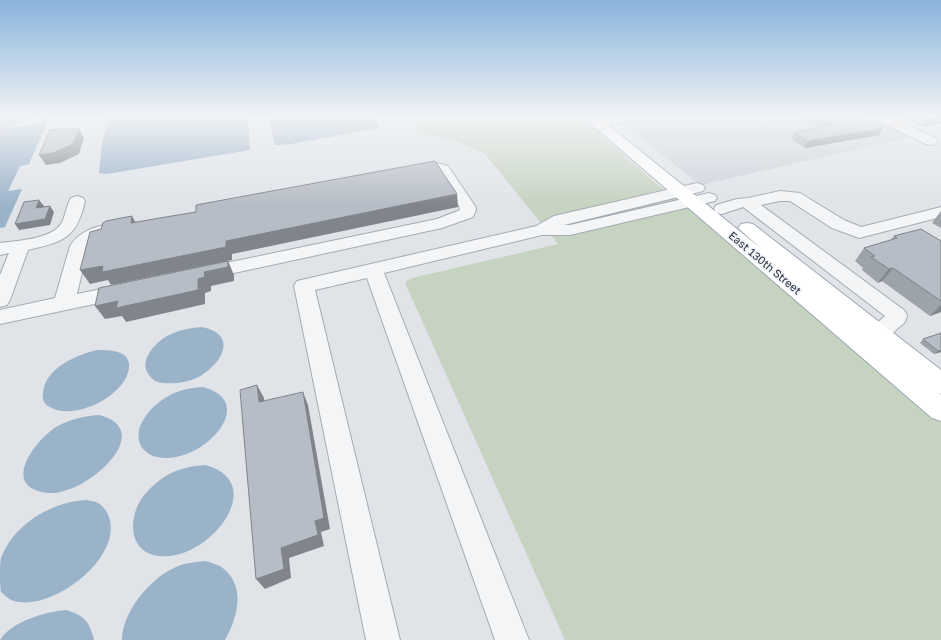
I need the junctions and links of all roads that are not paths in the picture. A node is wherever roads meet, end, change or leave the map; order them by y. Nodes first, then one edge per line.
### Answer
1 (635, 146) edge
2 (392, 176) edge
3 (700, 198) junction
4 (77, 201) dead end
5 (748, 203) junction
6 (941, 212) edge
7 (133, 224) edge
8 (21, 245) junction
9 (0, 249) edge
10 (297, 254) junction
11 (373, 269) junction
12 (188, 277) edge
13 (304, 286) junction
14 (142, 287) edge
15 (0, 300) edge
16 (64, 304) junction
17 (0, 317) edge
18 (879, 334) junction
19 (941, 384) edge
20 (941, 410) edge
21 (383, 640) edge
22 (512, 640) edge

1 - 3 main road, East 130th Street
2 - 10 street
3 - 5 street
3 - 11 street
3 - 18 main road, East 130th Street
3 - 20 main road, East 130th Street
4 - 8 street
5 - 6 street
5 - 18 street
7 - 16 street
8 - 9 street
8 - 15 street
10 - 12 street
10 - 13 street
11 - 13 street
11 - 22 street
13 - 21 street
14 - 16 street
16 - 17 street
18 - 19 main road, East 130th Street

